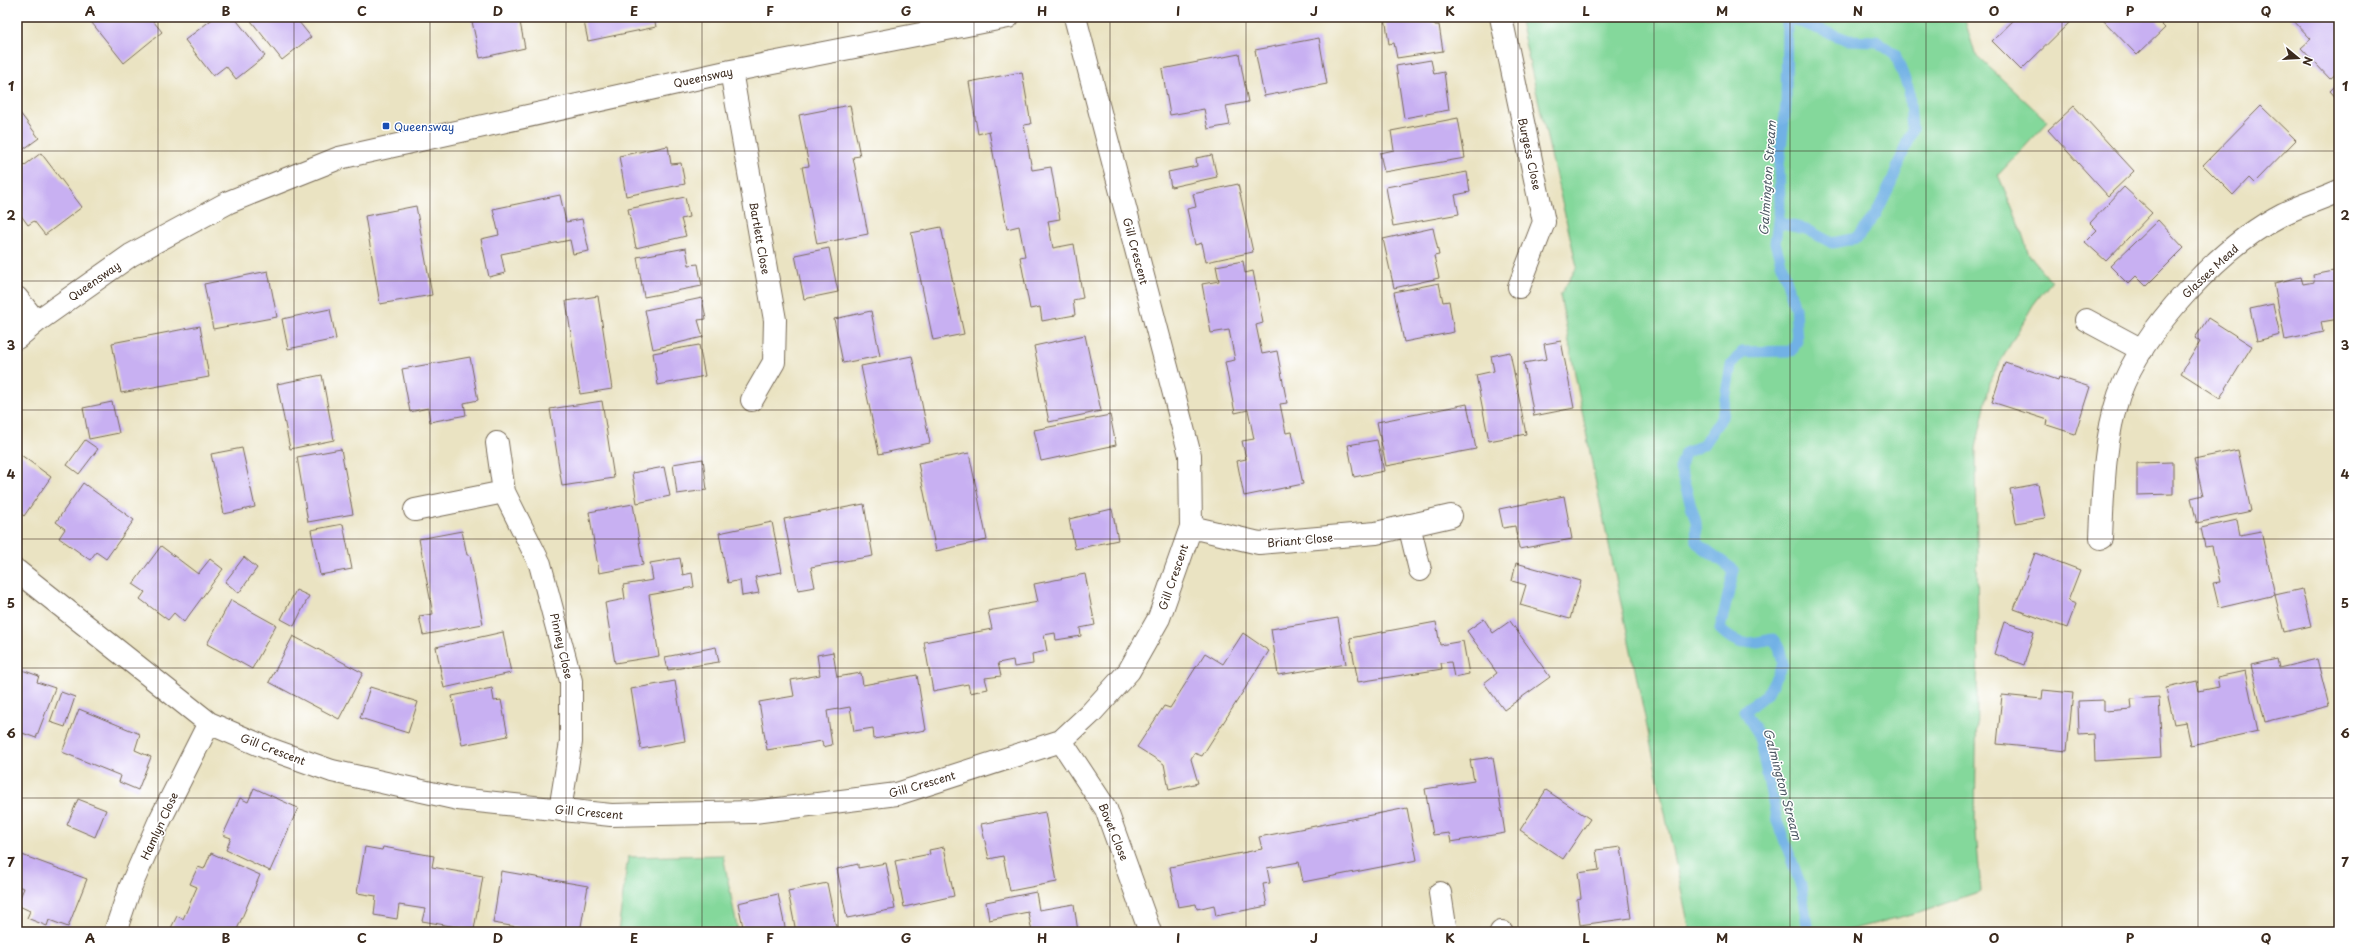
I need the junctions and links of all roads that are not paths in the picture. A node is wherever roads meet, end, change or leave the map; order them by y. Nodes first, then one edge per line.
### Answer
1 (1008, 17) edge
2 (1075, 17) edge
3 (1501, 17) edge
4 (731, 71) junction
5 (2339, 191) edge
6 (1519, 287) dead end
7 (17, 298) edge
8 (2086, 320) dead end
9 (36, 322) junction
10 (17, 338) edge
11 (2142, 350) junction
12 (752, 400) dead end
13 (497, 443) dead end
14 (504, 492) junction
15 (415, 510) dead end
16 (1451, 516) dead end
17 (1409, 525) junction
18 (1191, 527) junction
19 (2101, 538) dead end
20 (1420, 570) dead end
21 (17, 571) edge
22 (209, 723) junction
23 (1061, 741) junction
24 (560, 810) junction
25 (1440, 893) dead end
26 (115, 932) edge
27 (1150, 932) edge
28 (1446, 932) edge

1 - 4 street, Queensway
2 - 18 street, Gill Crescent
3 - 6 street, Burgess Close
4 - 9 street, Queensway
4 - 12 street, Bartlett Close
5 - 11 street, Glasses Mead
7 - 9 street
8 - 11 street
9 - 10 street, Queensway
11 - 19 street, Glasses Mead
13 - 14 street, Pinney Close
14 - 15 street
14 - 24 street, Pinney Close
16 - 17 street, Briant Close
17 - 18 street, Briant Close
17 - 20 street
18 - 23 street, Gill Crescent
21 - 22 street, Gill Crescent
22 - 24 street, Gill Crescent
22 - 26 street, Hamlyn Close
23 - 24 street, Gill Crescent
23 - 27 street, Bovet Close
25 - 28 street

